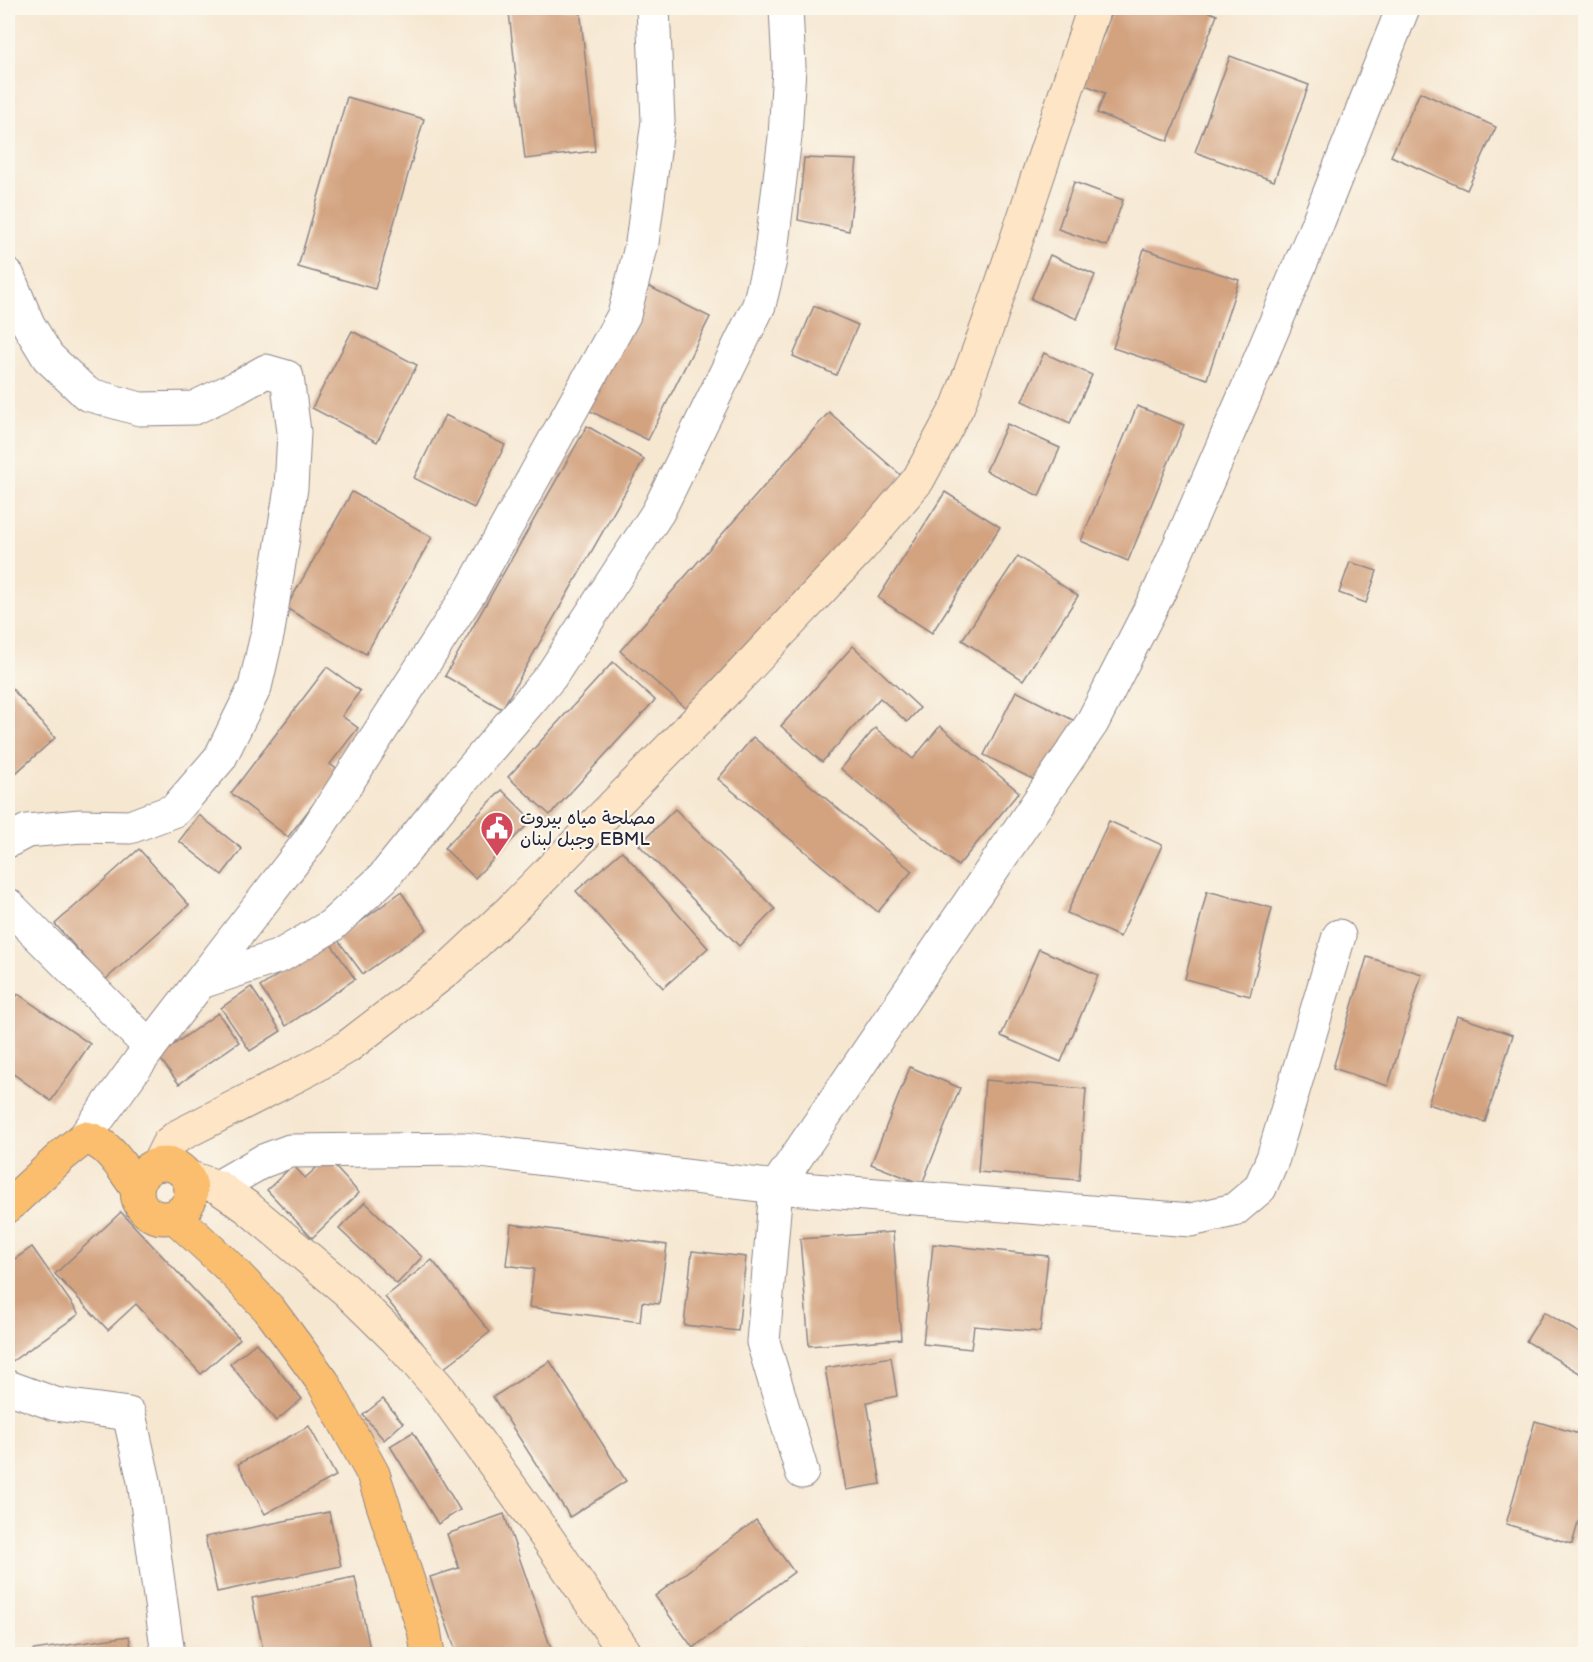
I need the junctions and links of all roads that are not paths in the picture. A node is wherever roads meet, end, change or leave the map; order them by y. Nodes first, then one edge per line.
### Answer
1 (653, 8) edge
2 (786, 8) edge
3 (1094, 8) edge
4 (1402, 8) edge
5 (8, 276) edge
6 (8, 841) edge
7 (8, 905) edge
8 (1339, 936) dead end
9 (201, 982) junction
10 (150, 1047) junction
11 (84, 1138) junction
12 (147, 1176) junction
13 (203, 1182) junction
14 (776, 1188) junction
15 (8, 1206) edge
16 (175, 1216) junction
17 (8, 1387) edge
18 (802, 1472) dead end
19 (168, 1654) edge
20 (428, 1654) edge
21 (626, 1654) edge

1 - 9 street
2 - 9 street
3 - 12 main road
4 - 14 street
5 - 6 street
7 - 10 street
8 - 14 street
9 - 10 street
10 - 11 street
11 - 12 main road
11 - 15 main road
12 - 13 main road
12 - 16 main road
13 - 14 street
13 - 16 main road
13 - 21 main road
14 - 18 street
16 - 20 main road
17 - 19 street

